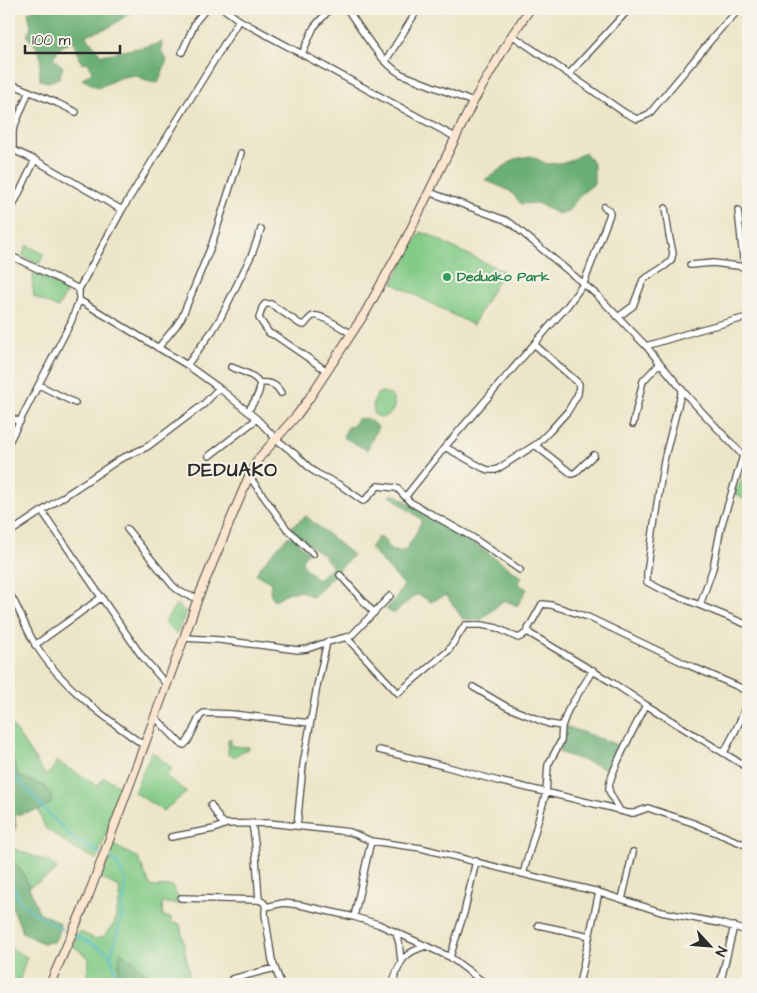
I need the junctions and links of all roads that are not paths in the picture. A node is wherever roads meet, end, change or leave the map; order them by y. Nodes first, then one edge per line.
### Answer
1 (206, 9) edge
2 (224, 9) edge
3 (330, 9) edge
4 (346, 9) edge
5 (418, 9) edge
6 (530, 9) edge
7 (629, 9) edge
8 (740, 9) edge
9 (239, 20) junction
10 (512, 35) junction
11 (182, 52) dead end
12 (302, 54) junction
13 (385, 62) junction
14 (569, 74) junction
15 (9, 83) edge
16 (29, 91) junction
17 (473, 102) junction
18 (76, 112) dead end
19 (455, 137) junction
20 (11, 148) edge
21 (241, 153) dead end
22 (35, 160) junction
23 (429, 192) junction
24 (604, 207) dead end
25 (665, 208) dead end
26 (122, 210) junction
27 (738, 210) dead end
28 (9, 214) edge
29 (261, 229) dead end
30 (9, 255) edge
31 (690, 265) dead end
32 (747, 269) edge
33 (584, 284) junction
34 (78, 289) junction
35 (78, 300) junction
36 (618, 317) junction
37 (748, 318) edge
38 (352, 334) junction
39 (534, 344) junction
40 (646, 346) junction
41 (158, 348) junction
42 (660, 363) junction
43 (187, 365) junction
44 (232, 367) dead end
45 (327, 371) junction
46 (260, 383) junction
47 (39, 385) junction
48 (219, 388) junction
49 (682, 390) junction
50 (281, 393) dead end
51 (75, 403) dead end
52 (248, 411) junction
53 (9, 417) edge
54 (257, 419) junction
55 (20, 422) junction
56 (633, 424) dead end
57 (276, 439) junction
58 (9, 442) edge
59 (535, 445) junction
60 (445, 447) junction
61 (594, 455) dead end
62 (209, 456) dead end
63 (744, 456) junction
64 (748, 461) edge
65 (249, 476) junction
66 (406, 496) junction
67 (42, 511) junction
68 (127, 529) dead end
69 (9, 533) edge
70 (313, 554) dead end
71 (520, 570) dead end
72 (340, 575) dead end
73 (9, 593) edge
74 (390, 596) dead end
75 (102, 597) junction
76 (198, 598) junction
77 (700, 605) junction
78 (374, 613) junction
79 (748, 625) edge
80 (528, 630) junction
81 (184, 638) junction
82 (347, 638) junction
83 (327, 642) junction
84 (35, 645) junction
85 (593, 670) junction
86 (167, 685) junction
87 (473, 687) dead end
88 (748, 692) edge
89 (646, 705) junction
90 (155, 717) junction
91 (310, 722) junction
92 (562, 726) junction
93 (145, 746) junction
94 (379, 750) dead end
95 (724, 753) junction
96 (748, 768) edge
97 (546, 793) junction
98 (210, 805) dead end
99 (620, 811) junction
100 (252, 823) junction
101 (226, 824) junction
102 (297, 826) junction
103 (171, 836) dead end
104 (371, 841) junction
105 (748, 846) edge
106 (633, 852) dead end
107 (476, 861) junction
108 (523, 874) junction
109 (599, 892) junction
110 (181, 898) dead end
111 (259, 900) junction
112 (622, 900) junction
113 (266, 907) junction
114 (354, 917) junction
115 (538, 925) dead end
116 (734, 926) junction
117 (748, 931) edge
118 (396, 933) junction
119 (590, 936) junction
120 (426, 946) junction
121 (450, 957) junction
122 (401, 961) junction
123 (275, 968) junction
124 (232, 978) dead end
125 (50, 984) edge
126 (281, 984) edge
127 (392, 984) edge
128 (486, 984) edge
129 (579, 984) edge
130 (720, 984) edge

1 - 11 street
2 - 9 street
3 - 12 street
4 - 13 street
5 - 13 street
6 - 10 street
7 - 14 street
8 - 14 street
9 - 12 street
9 - 26 street
10 - 14 street
10 - 17 street
12 - 19 street
13 - 17 street
15 - 16 street
16 - 18 street
16 - 20 street
17 - 19 street
19 - 23 street
20 - 22 street
21 - 41 street
22 - 26 street
22 - 28 street
23 - 33 street
23 - 38 street
24 - 33 street
25 - 36 street
26 - 34 street
27 - 32 street
29 - 43 street
30 - 34 street
31 - 32 street
33 - 36 street
33 - 39 street
34 - 35 street
35 - 41 street
35 - 47 street
36 - 40 street
37 - 40 street
38 - 45 street
38 - 45 street
39 - 59 street
39 - 60 street
40 - 42 street
41 - 43 street
42 - 49 street
42 - 56 street
43 - 48 street
44 - 46 street
45 - 57 street
46 - 50 street
46 - 52 street
47 - 51 street
47 - 55 street
48 - 52 street
48 - 67 street
49 - 63 street
49 - 77 street
52 - 54 street
53 - 55 street
54 - 57 street
54 - 62 street
55 - 58 street
57 - 65 street
57 - 66 street
59 - 60 street
59 - 61 street
60 - 66 street
63 - 64 street
63 - 77 street
65 - 70 street
65 - 76 street
66 - 71 street
67 - 69 street
67 - 75 street
68 - 76 street
72 - 78 street
73 - 84 street
74 - 78 street
75 - 84 street
75 - 86 street
76 - 81 street
77 - 79 street
78 - 82 street
80 - 82 street
80 - 85 street
80 - 88 street
81 - 83 street
81 - 86 street
82 - 83 street
83 - 91 street
84 - 93 street
85 - 89 street
85 - 92 street
86 - 90 street
87 - 92 street
88 - 95 street
89 - 95 street
89 - 99 street
90 - 91 street
90 - 93 street
91 - 102 street
92 - 97 street
93 - 125 street
94 - 97 street
95 - 96 street
97 - 99 street
97 - 108 street
98 - 101 street
99 - 105 street
100 - 101 street
100 - 102 street
100 - 111 street
101 - 103 street
102 - 104 street
104 - 107 street
104 - 114 street
106 - 112 street
107 - 108 street
107 - 121 street
108 - 109 street
109 - 112 street
109 - 119 street
110 - 111 street
111 - 113 street
112 - 116 street
113 - 114 street
113 - 123 street
114 - 118 street
115 - 119 street
116 - 117 street
116 - 130 street
118 - 120 street
118 - 122 street
119 - 129 street
120 - 121 street
120 - 122 street
121 - 128 street
122 - 127 street
123 - 124 street
123 - 126 street

